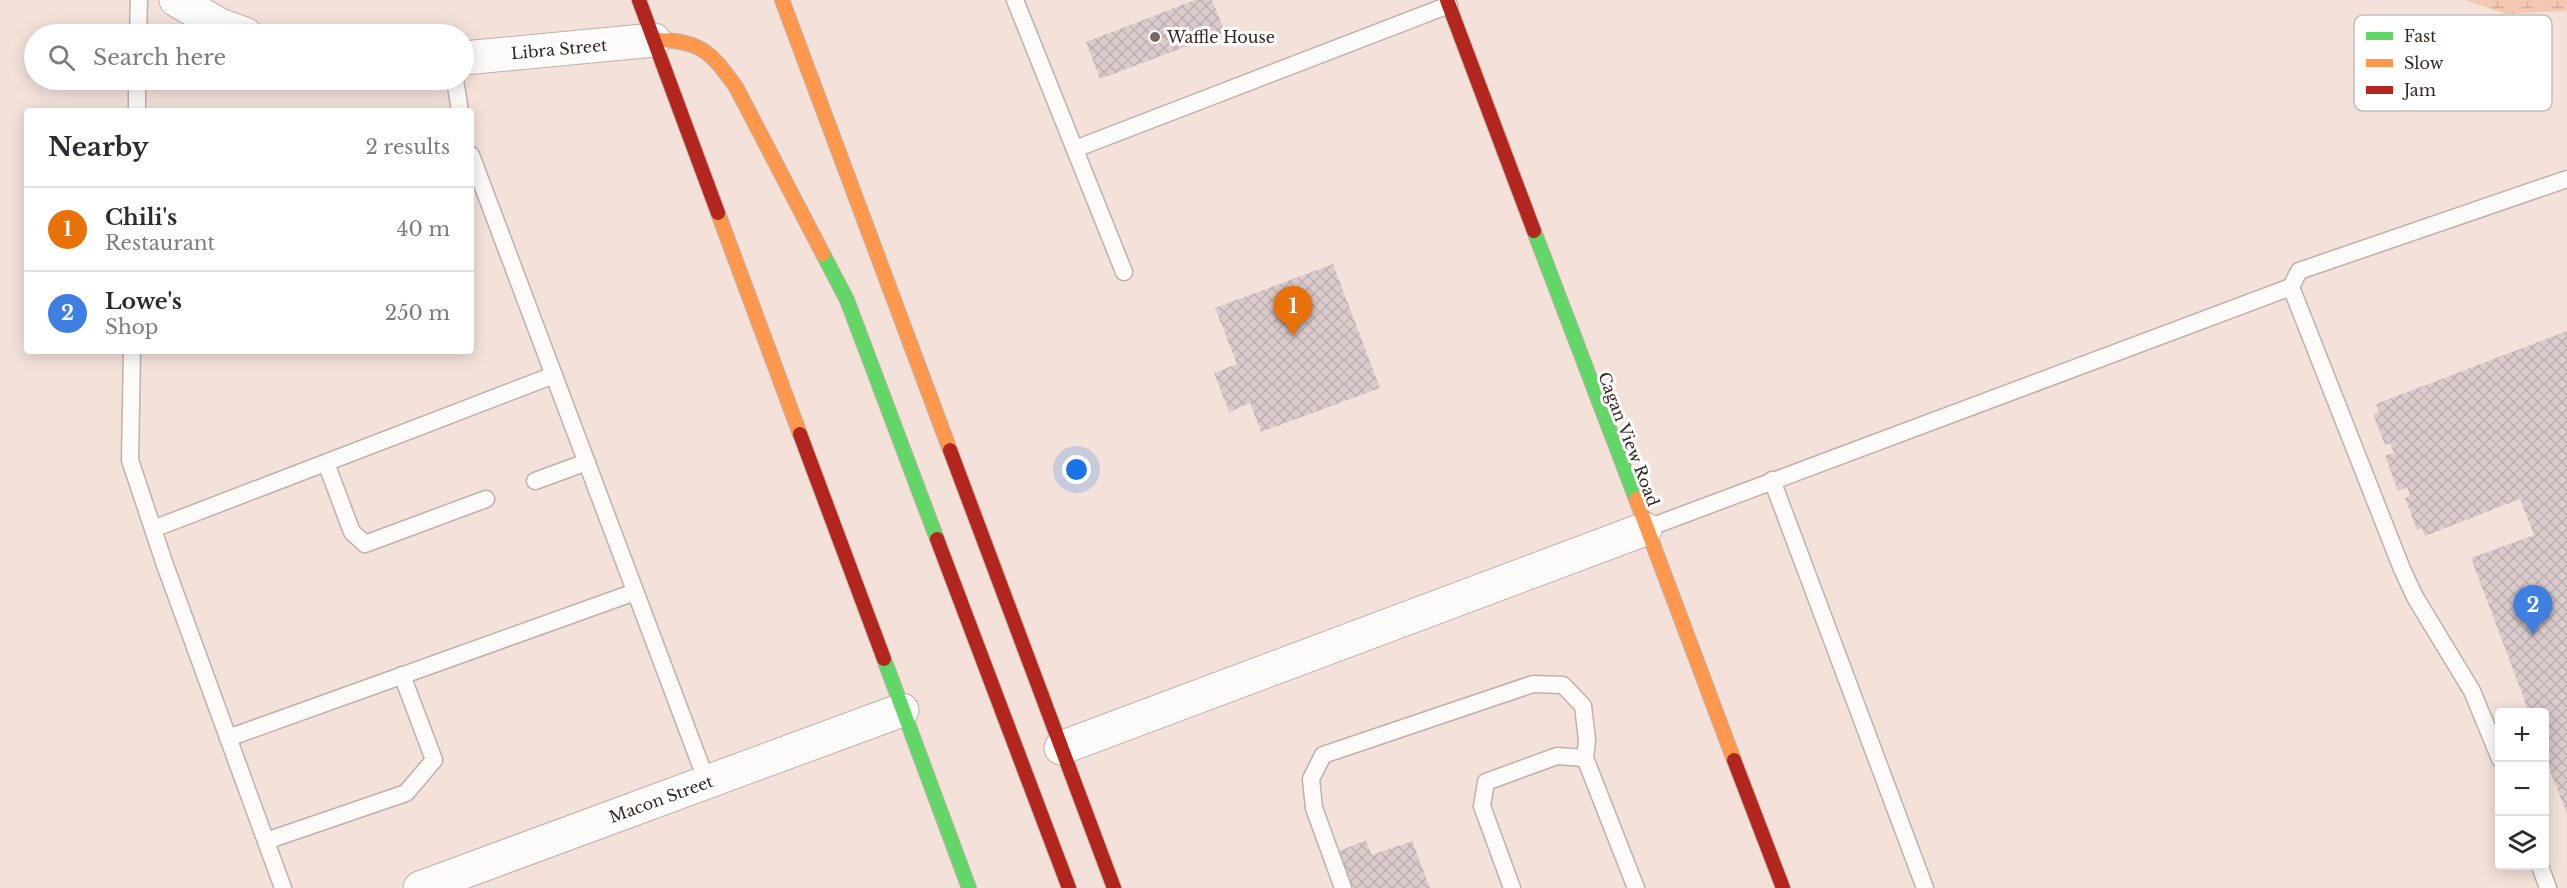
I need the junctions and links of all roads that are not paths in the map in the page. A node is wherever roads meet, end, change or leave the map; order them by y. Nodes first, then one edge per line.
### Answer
1 (139, 0) edge
2 (176, 0) edge
3 (639, 0) edge
4 (782, 0) edge
5 (1016, 0) edge
6 (1448, 3) edge
7 (138, 24) edge
8 (218, 24) edge
9 (654, 40) junction
10 (474, 57) edge
11 (137, 90) edge
12 (457, 90) edge
13 (137, 108) edge
14 (460, 108) edge
15 (1075, 149) junction
16 (474, 163) edge
17 (2567, 179) edge
18 (1124, 272) dead end
19 (2291, 287) junction
20 (132, 354) edge
21 (554, 375) junction
22 (587, 462) junction
23 (326, 463) junction
24 (1772, 480) junction
25 (535, 481) dead end
26 (486, 499) dead end
27 (153, 529) junction
28 (1645, 529) junction
29 (635, 592) junction
30 (402, 675) junction
31 (902, 710) junction
32 (228, 738) junction
33 (1061, 748) junction
34 (2495, 749) edge
35 (1585, 758) junction
36 (707, 782) junction
37 (266, 841) junction
38 (2541, 870) edge
39 (283, 888) edge
40 (420, 888) edge
41 (969, 888) edge
42 (1069, 888) edge
43 (1114, 888) edge
44 (1343, 888) edge
45 (1512, 888) edge
46 (1636, 888) edge
47 (1783, 888) edge
48 (1925, 888) edge
49 (2548, 888) edge

1 - 7 lane
2 - 8 street
3 - 9 main road
4 - 33 main road
5 - 15 lane
6 - 15 lane
6 - 28 main road, Cagan View Road
9 - 10 street, Libra Street
9 - 31 main road
9 - 42 main road
11 - 13 lane
12 - 14 lane
15 - 18 lane
16 - 21 lane
17 - 19 lane
19 - 24 lane
19 - 34 lane
20 - 27 lane
21 - 22 lane
21 - 23 lane
22 - 25 lane
22 - 29 lane
23 - 26 lane
23 - 27 lane
24 - 28 lane
24 - 48 lane
27 - 32 lane
28 - 33 street
28 - 47 main road, Cagan View Road
29 - 30 lane
29 - 36 lane
30 - 32 lane
30 - 37 lane
31 - 36 street, Macon Street
31 - 41 main road
32 - 37 lane
33 - 43 main road
35 - 44 lane
35 - 45 lane
35 - 46 lane
36 - 40 street, Macon Street
37 - 39 lane
38 - 49 lane

